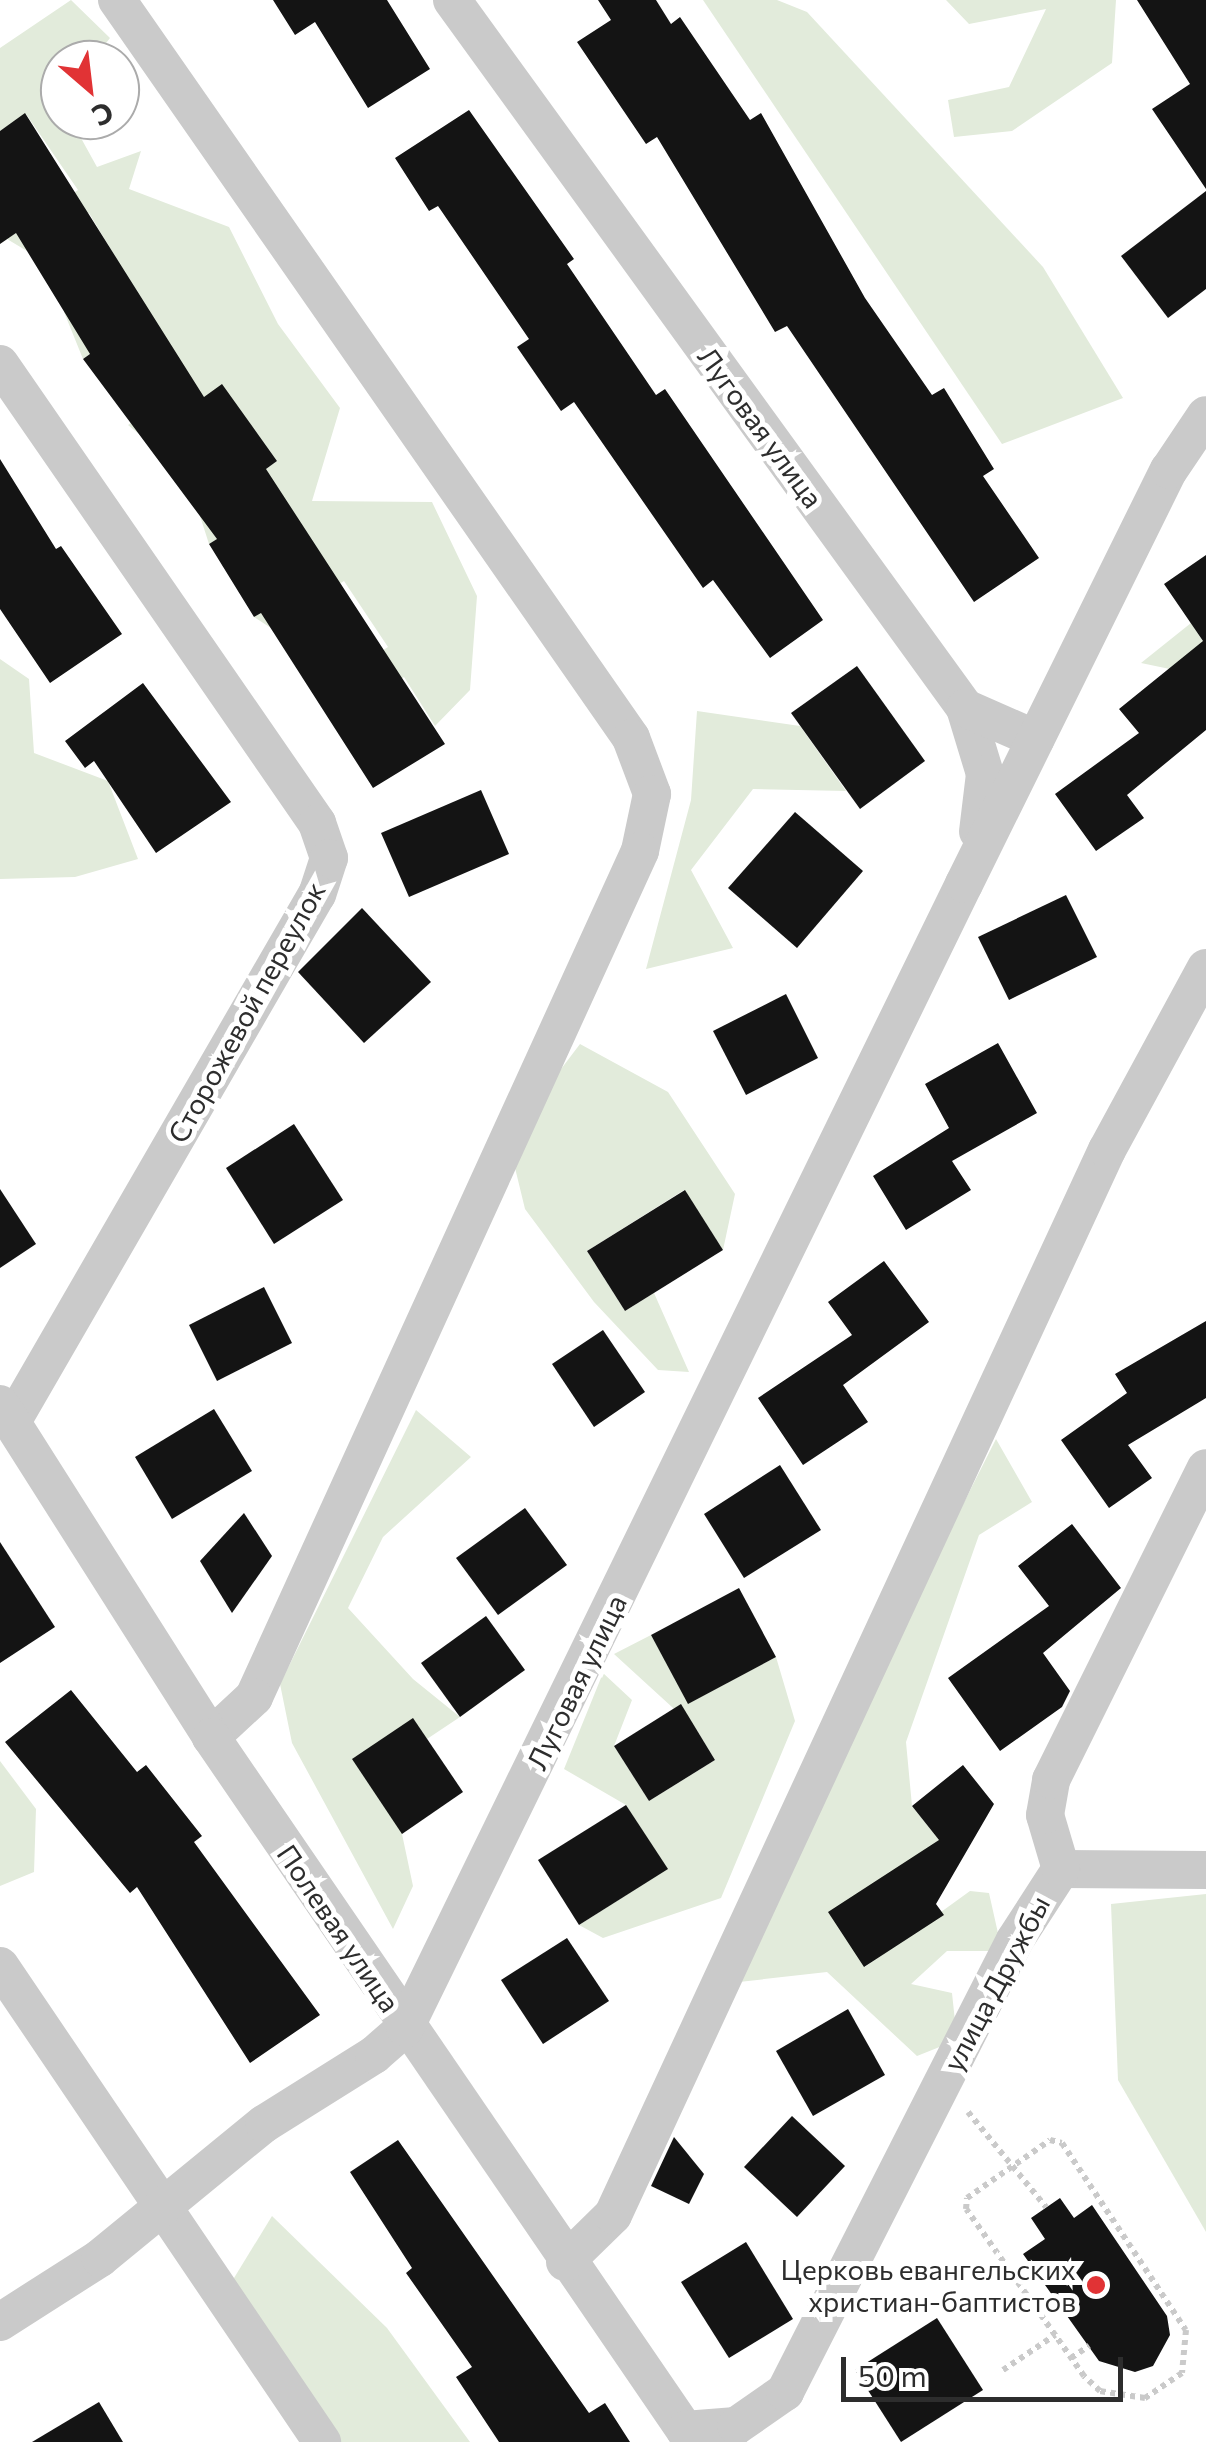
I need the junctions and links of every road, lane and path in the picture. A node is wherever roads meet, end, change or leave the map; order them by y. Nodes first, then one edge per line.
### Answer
1 (117, 0) edge
2 (452, 0) edge
3 (0, 364) edge
4 (1206, 416) edge
5 (965, 708) junction
6 (1036, 739) junction
7 (964, 884) junction
8 (1206, 968) edge
9 (7, 1412) edge
10 (1206, 1468) edge
11 (211, 1737) junction
12 (1061, 1869) junction
13 (1206, 1870) edge
14 (0, 1966) edge
15 (406, 2028) junction
16 (936, 2096) junction
17 (1016, 2164) junction
18 (162, 2207) junction
19 (1046, 2207) dead end
20 (566, 2262) junction
21 (0, 2322) edge
22 (1055, 2335) junction
23 (1089, 2346) dead end
24 (1071, 2358) junction
25 (1003, 2370) dead end
26 (689, 2436) edge
27 (322, 2442) edge

1 - 11 street
2 - 5 street, Луговая улица
3 - 9 street, Сторожевой переулок
4 - 6 street, Луговая улица
5 - 6 street
5 - 7 street, Луговая улица
6 - 7 street, Луговая улица
7 - 15 street, Луговая улица
8 - 20 street
9 - 11 street, Полевая улица
10 - 12 street, улица Дружбы
11 - 15 street, Полевая улица
12 - 13 street
12 - 16 street, улица Дружбы
14 - 18 street
15 - 18 street, Луговая улица
15 - 20 street, Полевая улица
16 - 17 path
16 - 26 street, улица Дружбы
17 - 19 path
17 - 22 path
17 - 24 path
18 - 21 street, Луговая улица
18 - 27 street
20 - 26 street, Полевая улица
22 - 24 path
22 - 25 path
23 - 24 path

